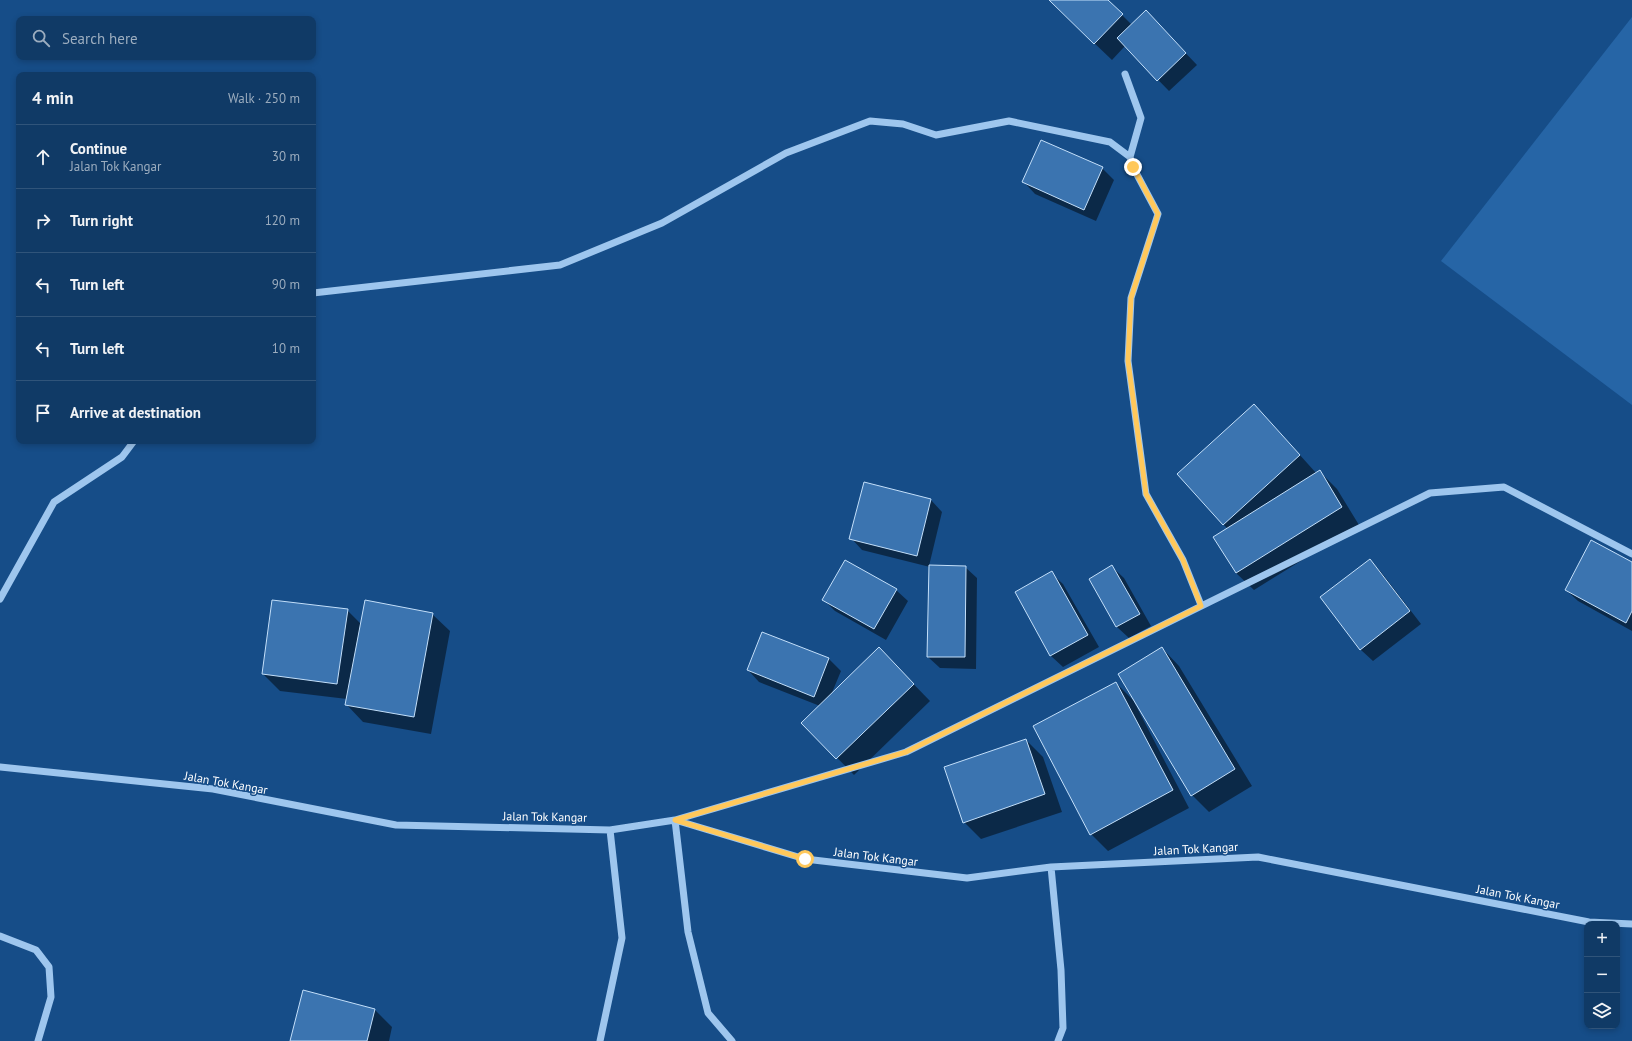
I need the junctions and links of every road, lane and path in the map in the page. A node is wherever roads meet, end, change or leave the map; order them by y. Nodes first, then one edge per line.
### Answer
1 (1125, 74) dead end
2 (1130, 157) junction
3 (316, 293) edge
4 (132, 444) edge
5 (1632, 554) edge
6 (0, 599) edge
7 (1201, 606) junction
8 (0, 767) edge
9 (675, 820) junction
10 (610, 830) junction
11 (1051, 867) junction
12 (1632, 924) edge
13 (0, 936) edge
14 (38, 1041) edge
15 (600, 1041) edge
16 (732, 1041) edge
17 (1058, 1041) edge

1 - 2 street
2 - 3 street
2 - 7 street
4 - 6 street
5 - 7 street
7 - 9 street
8 - 10 street, Jalan Tok Kangar
9 - 10 street, Jalan Tok Kangar
9 - 11 street, Jalan Tok Kangar
9 - 16 street
10 - 15 street
11 - 12 street, Jalan Tok Kangar
11 - 17 street
13 - 14 street

